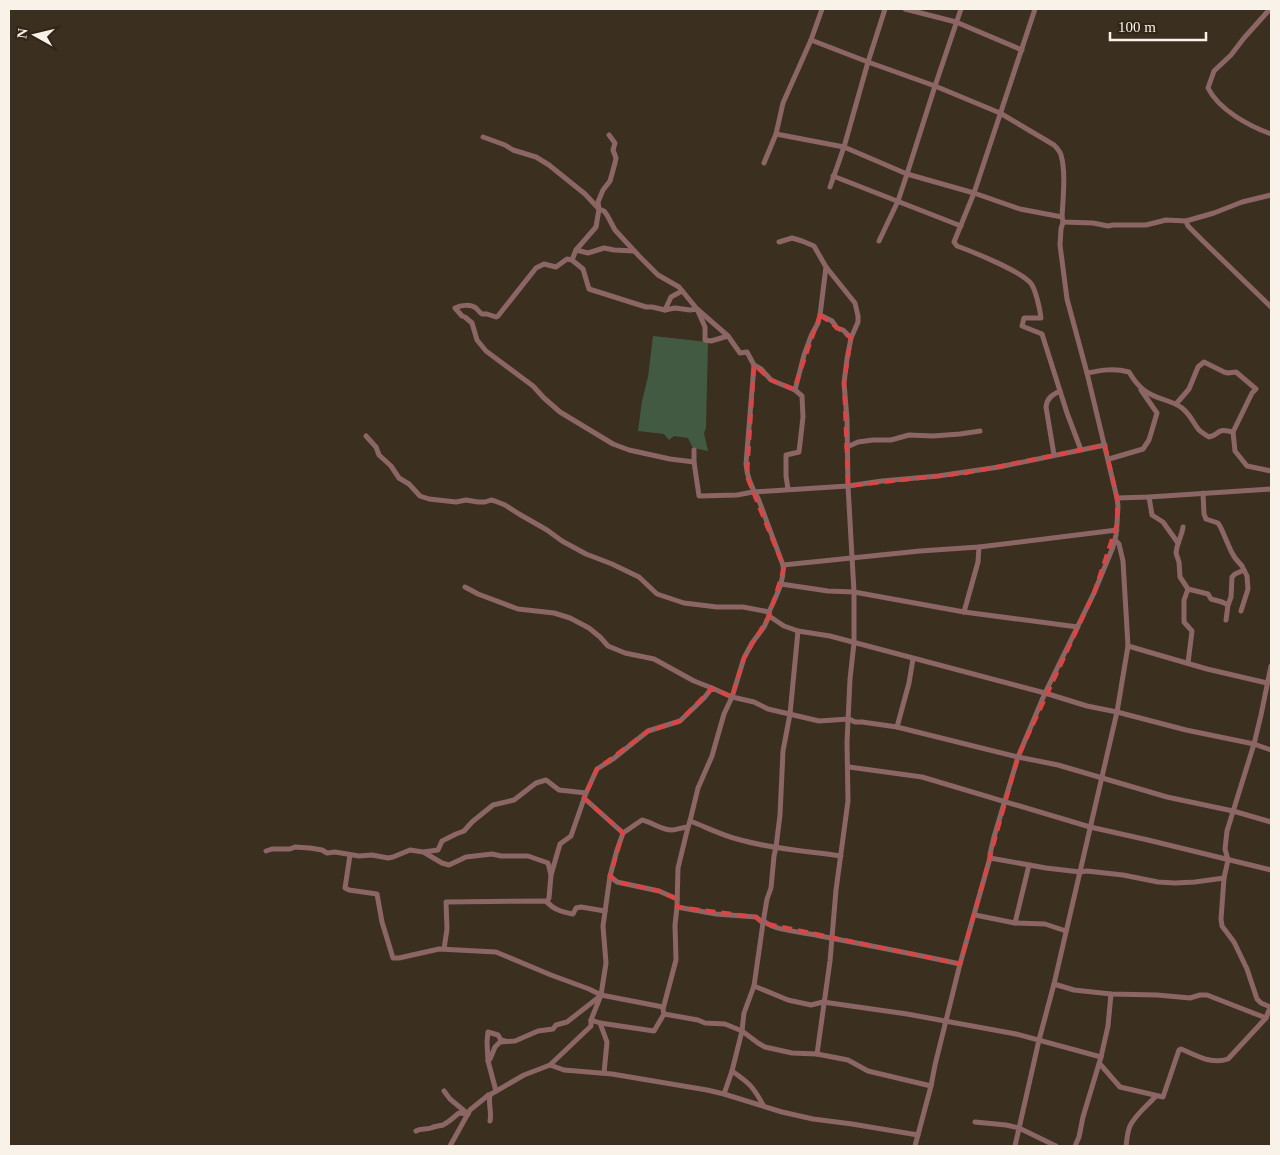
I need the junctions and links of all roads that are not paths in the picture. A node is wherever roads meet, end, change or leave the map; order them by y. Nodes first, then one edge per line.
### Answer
1 (822, 9) edge
2 (885, 9) edge
3 (905, 9) edge
4 (961, 9) edge
5 (1036, 9) edge
6 (1270, 9) edge
7 (956, 22) junction
8 (811, 40) junction
9 (1022, 50) junction
10 (868, 62) junction
11 (935, 86) junction
12 (1000, 114) junction
13 (776, 134) junction
14 (1271, 134) edge
15 (609, 135) dead end
16 (483, 137) dead end
17 (844, 147) junction
18 (764, 164) dead end
19 (908, 174) junction
20 (833, 176) junction
21 (830, 186) dead end
22 (974, 194) junction
23 (1271, 195) edge
24 (898, 202) junction
25 (599, 210) junction
26 (1063, 220) junction
27 (1186, 221) junction
28 (961, 226) junction
29 (780, 242) dead end
30 (879, 242) dead end
31 (576, 250) junction
32 (634, 251) junction
33 (572, 260) junction
34 (826, 267) junction
35 (682, 291) junction
36 (1271, 307) edge
37 (697, 309) junction
38 (665, 310) junction
39 (820, 315) junction
40 (728, 336) junction
41 (851, 338) junction
42 (754, 365) junction
43 (1087, 373) junction
44 (1140, 388) junction
45 (795, 390) junction
46 (1060, 392) junction
47 (1176, 404) junction
48 (980, 431) dead end
49 (1233, 432) junction
50 (366, 436) dead end
51 (1105, 445) junction
52 (847, 447) junction
53 (694, 450) dead end
54 (1081, 450) junction
55 (1054, 455) junction
56 (1109, 459) junction
57 (694, 462) junction
58 (1271, 471) edge
59 (848, 486) junction
60 (1271, 488) edge
61 (788, 489) junction
62 (753, 492) junction
63 (1204, 493) junction
64 (1149, 497) junction
65 (1117, 498) junction
66 (1183, 527) dead end
67 (1117, 530) junction
68 (1115, 540) junction
69 (1178, 543) junction
70 (979, 547) junction
71 (852, 557) junction
72 (783, 565) junction
73 (1244, 570) junction
74 (781, 584) junction
75 (465, 587) dead end
76 (1188, 589) junction
77 (854, 592) junction
78 (1228, 605) junction
79 (1242, 611) dead end
80 (964, 612) junction
81 (769, 614) junction
82 (1226, 620) dead end
83 (1078, 627) junction
84 (798, 630) junction
85 (854, 643) junction
86 (1128, 646) junction
87 (913, 659) junction
88 (1188, 663) junction
89 (1271, 666) edge
90 (1268, 686) edge
91 (712, 688) junction
92 (1045, 693) junction
93 (732, 697) junction
94 (1117, 712) junction
95 (790, 714) junction
96 (849, 720) junction
97 (897, 727) junction
98 (1254, 744) junction
99 (1271, 750) edge
100 (1018, 757) junction
101 (849, 767) junction
102 (1102, 778) junction
103 (585, 796) junction
104 (1005, 802) junction
105 (1233, 811) junction
106 (1271, 822) edge
107 (689, 824) junction
108 (1090, 827) junction
109 (623, 833) junction
110 (776, 848) junction
111 (266, 852) dead end
112 (423, 852) junction
113 (350, 855) junction
114 (841, 856) junction
115 (990, 858) junction
116 (1228, 860) junction
117 (1029, 865) junction
118 (1271, 870) edge
119 (1080, 872) junction
120 (551, 875) junction
121 (610, 876) junction
122 (1224, 878) junction
123 (677, 899) junction
124 (547, 902) junction
125 (677, 907) junction
126 (606, 911) junction
127 (975, 915) junction
128 (1015, 922) junction
129 (763, 923) junction
130 (1066, 930) junction
131 (832, 938) junction
132 (444, 949) junction
133 (960, 964) junction
134 (1054, 984) junction
135 (754, 986) junction
136 (1110, 994) junction
137 (601, 995) junction
138 (823, 1002) junction
139 (1270, 1007) edge
140 (664, 1011) junction
141 (1266, 1018) junction
142 (591, 1020) junction
143 (946, 1022) junction
144 (600, 1023) junction
145 (742, 1031) junction
146 (1039, 1040) junction
147 (506, 1041) junction
148 (817, 1054) junction
149 (1101, 1057) junction
150 (488, 1061) junction
151 (1100, 1064) junction
152 (550, 1065) junction
153 (732, 1071) junction
154 (604, 1073) junction
155 (931, 1086) junction
156 (444, 1091) dead end
157 (496, 1091) junction
158 (724, 1094) junction
159 (488, 1095) junction
160 (1156, 1096) junction
161 (762, 1105) junction
162 (468, 1114) junction
163 (490, 1121) dead end
164 (975, 1122) dead end
165 (1019, 1128) junction
166 (416, 1131) dead end
167 (918, 1135) junction
168 (450, 1146) edge
169 (915, 1146) edge
170 (1014, 1146) edge
171 (1056, 1146) edge
172 (1075, 1146) edge
173 (1126, 1146) edge

1 - 8 street
2 - 10 street
3 - 7 street
4 - 7 street
5 - 9 street
6 - 14 street
7 - 9 street
7 - 11 street
8 - 10 street
8 - 13 street
9 - 12 street
10 - 11 street
10 - 17 street
11 - 12 street
11 - 19 street
12 - 22 street
12 - 26 street
13 - 17 street
13 - 18 street
15 - 25 street
16 - 25 street
17 - 19 street
17 - 20 street
19 - 22 street
19 - 24 street
20 - 21 street
20 - 24 street
22 - 26 street
22 - 28 street
23 - 27 street
24 - 28 street
24 - 30 street
25 - 31 street
25 - 32 street
26 - 27 street
26 - 43 street
27 - 36 street
28 - 46 street
29 - 34 street
31 - 32 street
31 - 33 street
32 - 35 street
33 - 38 street
33 - 57 street
34 - 39 street
34 - 41 street
35 - 37 street
35 - 38 street
37 - 38 street
37 - 40 street
37 - 40 street
39 - 41 street
39 - 45 street
40 - 42 street
41 - 52 street
42 - 45 street
42 - 62 street
43 - 44 street
43 - 51 street
44 - 47 street
44 - 56 street
45 - 61 street
46 - 54 street
46 - 55 street
47 - 49 street
47 - 49 street
48 - 52 street
49 - 58 street
50 - 81 street
51 - 54 street
51 - 56 street
52 - 59 street
53 - 57 street
54 - 55 street
55 - 59 street
56 - 65 street
57 - 62 street
59 - 61 street
59 - 71 street
60 - 63 street
61 - 62 street
62 - 72 street
63 - 64 street
63 - 73 street
64 - 65 street
64 - 69 street
65 - 67 street
66 - 69 street
67 - 68 street
67 - 70 street
68 - 83 street
68 - 86 street
69 - 76 street
70 - 71 street
70 - 80 street
71 - 72 street
71 - 77 street
72 - 74 street
73 - 78 street
73 - 79 street
74 - 77 street
74 - 81 street
75 - 91 street
76 - 78 street
76 - 88 street
77 - 80 street
77 - 85 street
78 - 82 street
80 - 83 street
81 - 84 street
81 - 93 street
83 - 92 street
84 - 85 street
84 - 95 street
85 - 87 street
85 - 96 street
86 - 88 street
86 - 94 street
87 - 92 street
87 - 97 street
88 - 90 street
89 - 90 street
90 - 98 street
91 - 93 street
91 - 103 street
92 - 94 street
92 - 100 street
93 - 95 street
93 - 107 street
94 - 98 street
94 - 102 street
95 - 96 street
95 - 110 street
96 - 97 street
96 - 101 street
97 - 100 street
98 - 99 street
98 - 105 street
100 - 102 street
100 - 104 street
101 - 104 street
101 - 114 street
102 - 105 street
102 - 108 street
103 - 109 street
103 - 112 street
103 - 120 street
104 - 108 street
104 - 115 street
105 - 106 street
105 - 116 street
107 - 109 street
107 - 110 street
107 - 123 street
108 - 116 street
108 - 119 street
109 - 121 street
110 - 114 street
110 - 129 street
111 - 113 street
112 - 113 street
112 - 120 street
113 - 132 street
114 - 131 street
115 - 117 street
115 - 127 street
116 - 118 street
116 - 122 street
117 - 119 street
117 - 128 street
119 - 122 street
119 - 130 street
120 - 124 street
121 - 123 street
121 - 126 street
122 - 139 street
123 - 125 street
124 - 126 street
124 - 132 street
125 - 129 street
125 - 140 street
126 - 137 street
127 - 128 street
127 - 133 street
128 - 130 street
129 - 131 street
129 - 135 street
130 - 134 street
131 - 133 street
131 - 138 street
132 - 137 street
133 - 143 street
134 - 136 street
134 - 146 street
135 - 138 street
135 - 145 street
136 - 141 street
136 - 149 street
137 - 140 street
137 - 142 street
137 - 147 street
138 - 143 street
138 - 148 street
139 - 141 street
140 - 144 street
140 - 145 street
141 - 160 street
142 - 144 street
142 - 152 street
143 - 146 street
143 - 155 street
144 - 154 street
145 - 148 street
145 - 153 street
146 - 149 street
146 - 165 street
147 - 150 street
147 - 150 street
148 - 155 street
149 - 151 street
150 - 157 street
151 - 160 street
151 - 172 street
152 - 154 street
152 - 157 street
153 - 158 street
153 - 161 street
154 - 158 street
155 - 167 street
156 - 162 street
157 - 159 street
158 - 161 street
159 - 162 street
159 - 163 street
160 - 173 street
161 - 167 street
162 - 166 street
162 - 168 street
164 - 165 street
165 - 170 street
165 - 171 street
167 - 169 street

